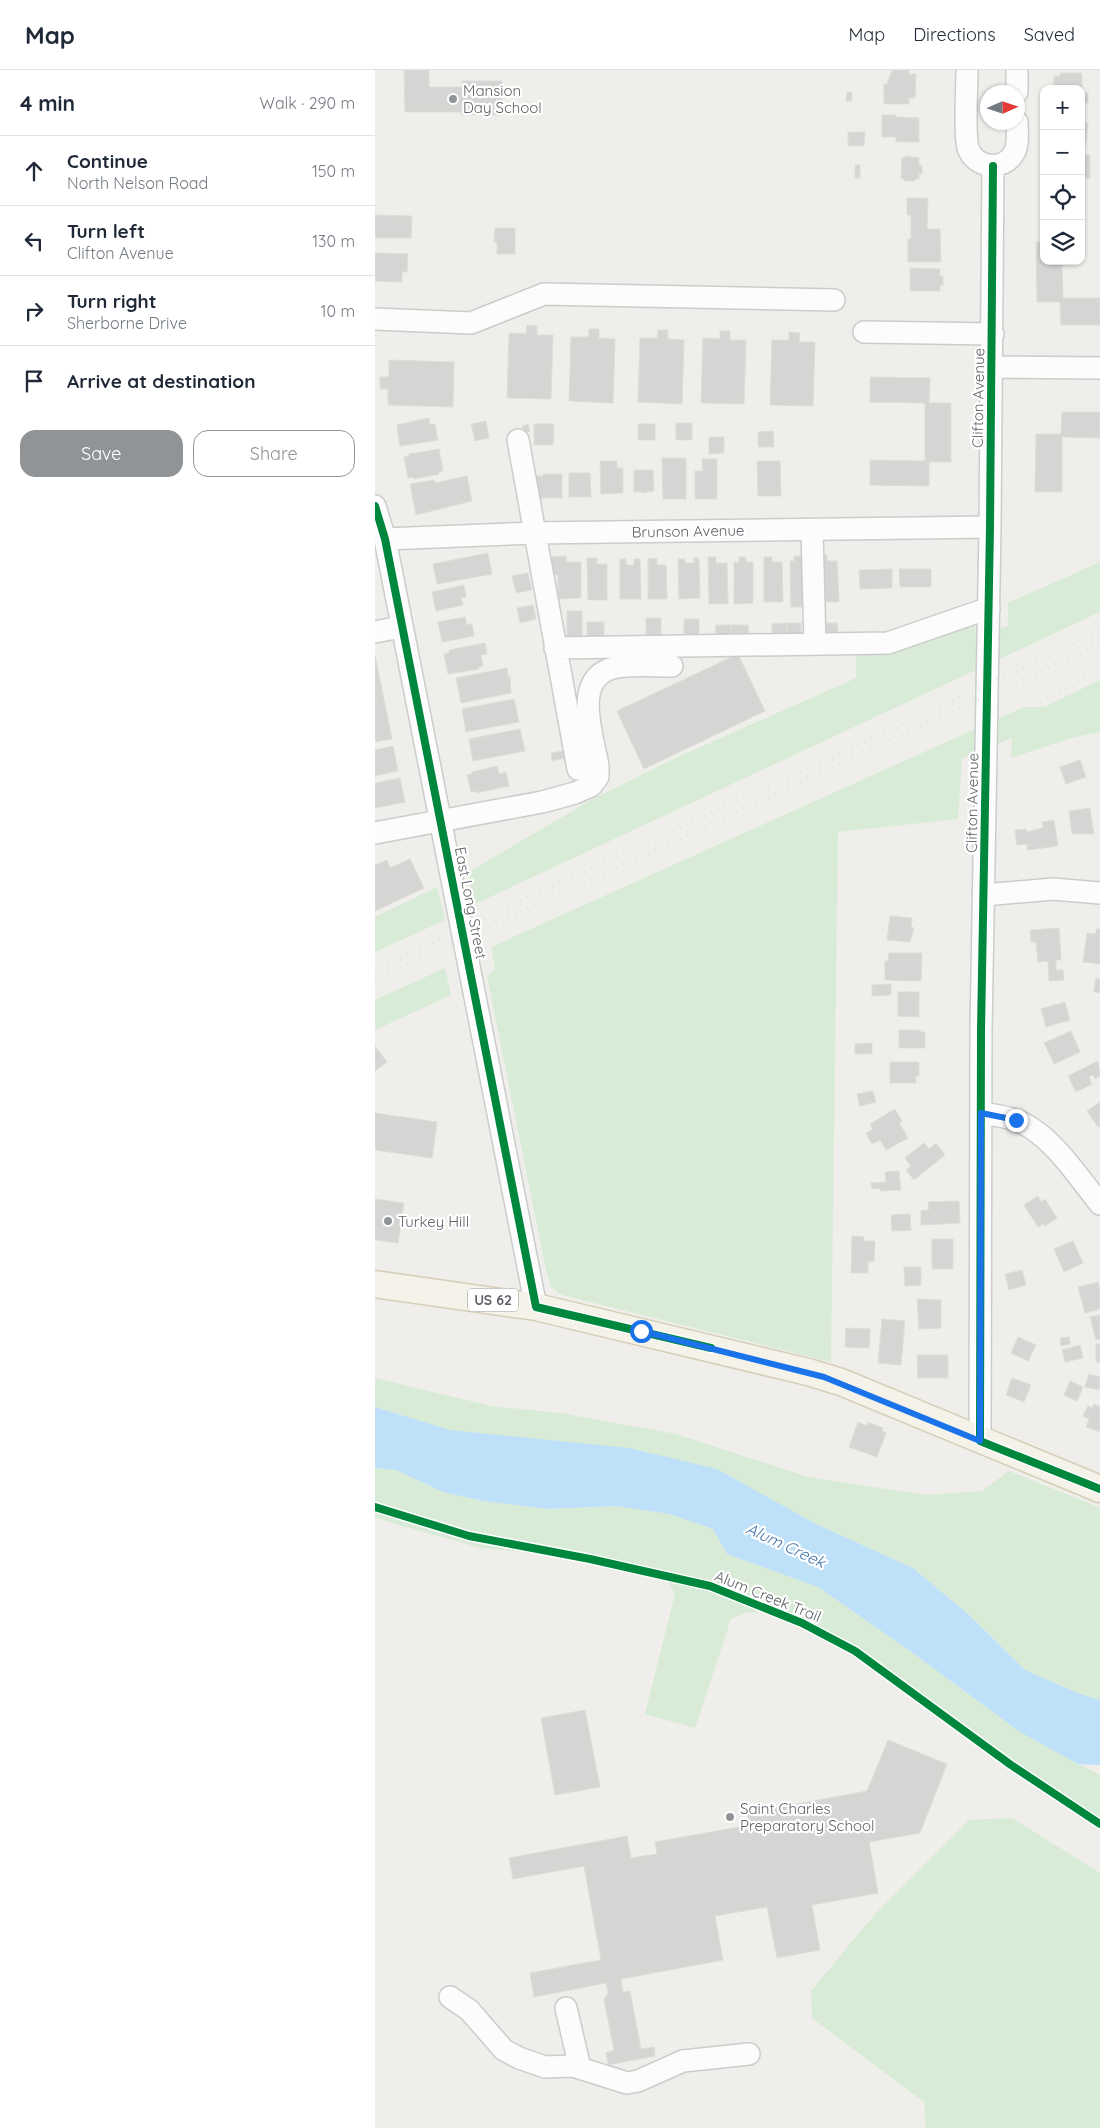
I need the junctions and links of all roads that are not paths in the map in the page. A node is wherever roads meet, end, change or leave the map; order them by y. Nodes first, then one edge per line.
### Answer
1 (967, 70) edge
2 (1017, 70) edge
3 (1017, 85) edge
4 (1017, 130) edge
5 (993, 166) junction
6 (834, 300) dead end
7 (375, 319) edge
8 (865, 332) dead end
9 (993, 334) junction
10 (992, 367) junction
11 (1100, 368) edge
12 (518, 440) dead end
13 (375, 506) edge
14 (991, 527) junction
15 (812, 530) junction
16 (534, 533) junction
17 (385, 539) junction
18 (989, 608) junction
19 (401, 627) junction
20 (375, 632) edge
21 (815, 644) junction
22 (555, 648) junction
23 (661, 660) junction
24 (578, 769) dead end
25 (440, 821) junction
26 (375, 833) edge
27 (1100, 893) edge
28 (984, 895) junction
29 (981, 1113) junction
30 (1100, 1204) edge
31 (375, 1284) edge
32 (536, 1307) junction
33 (980, 1441) junction
34 (1100, 1489) edge
35 (450, 1996) dead end
36 (566, 2008) dead end
37 (749, 2054) dead end
38 (580, 2068) junction

1 - 5 street
2 - 3 street
4 - 5 street
5 - 9 street, Clifton Avenue
6 - 7 street
8 - 9 street
9 - 10 street, Clifton Avenue
10 - 11 street
10 - 14 street, Clifton Avenue
12 - 16 street
13 - 17 street, East Long Street
14 - 15 street, Brunson Avenue
14 - 18 street, Clifton Avenue
15 - 16 street, Brunson Avenue
15 - 21 street
16 - 17 street, Brunson Avenue
16 - 22 street
17 - 19 street, East Long Street
18 - 21 street
18 - 28 street, Clifton Avenue
19 - 20 street
19 - 25 street, East Long Street
21 - 23 street
22 - 23 street
22 - 24 street
23 - 25 street
25 - 26 street
25 - 32 street, East Long Street
27 - 28 street
28 - 29 street, Clifton Avenue
29 - 30 street
29 - 33 street, Clifton Avenue
31 - 32 main road, US 62
32 - 33 main road, US 62
33 - 34 main road, US 62
35 - 38 street
36 - 38 street
37 - 38 street

